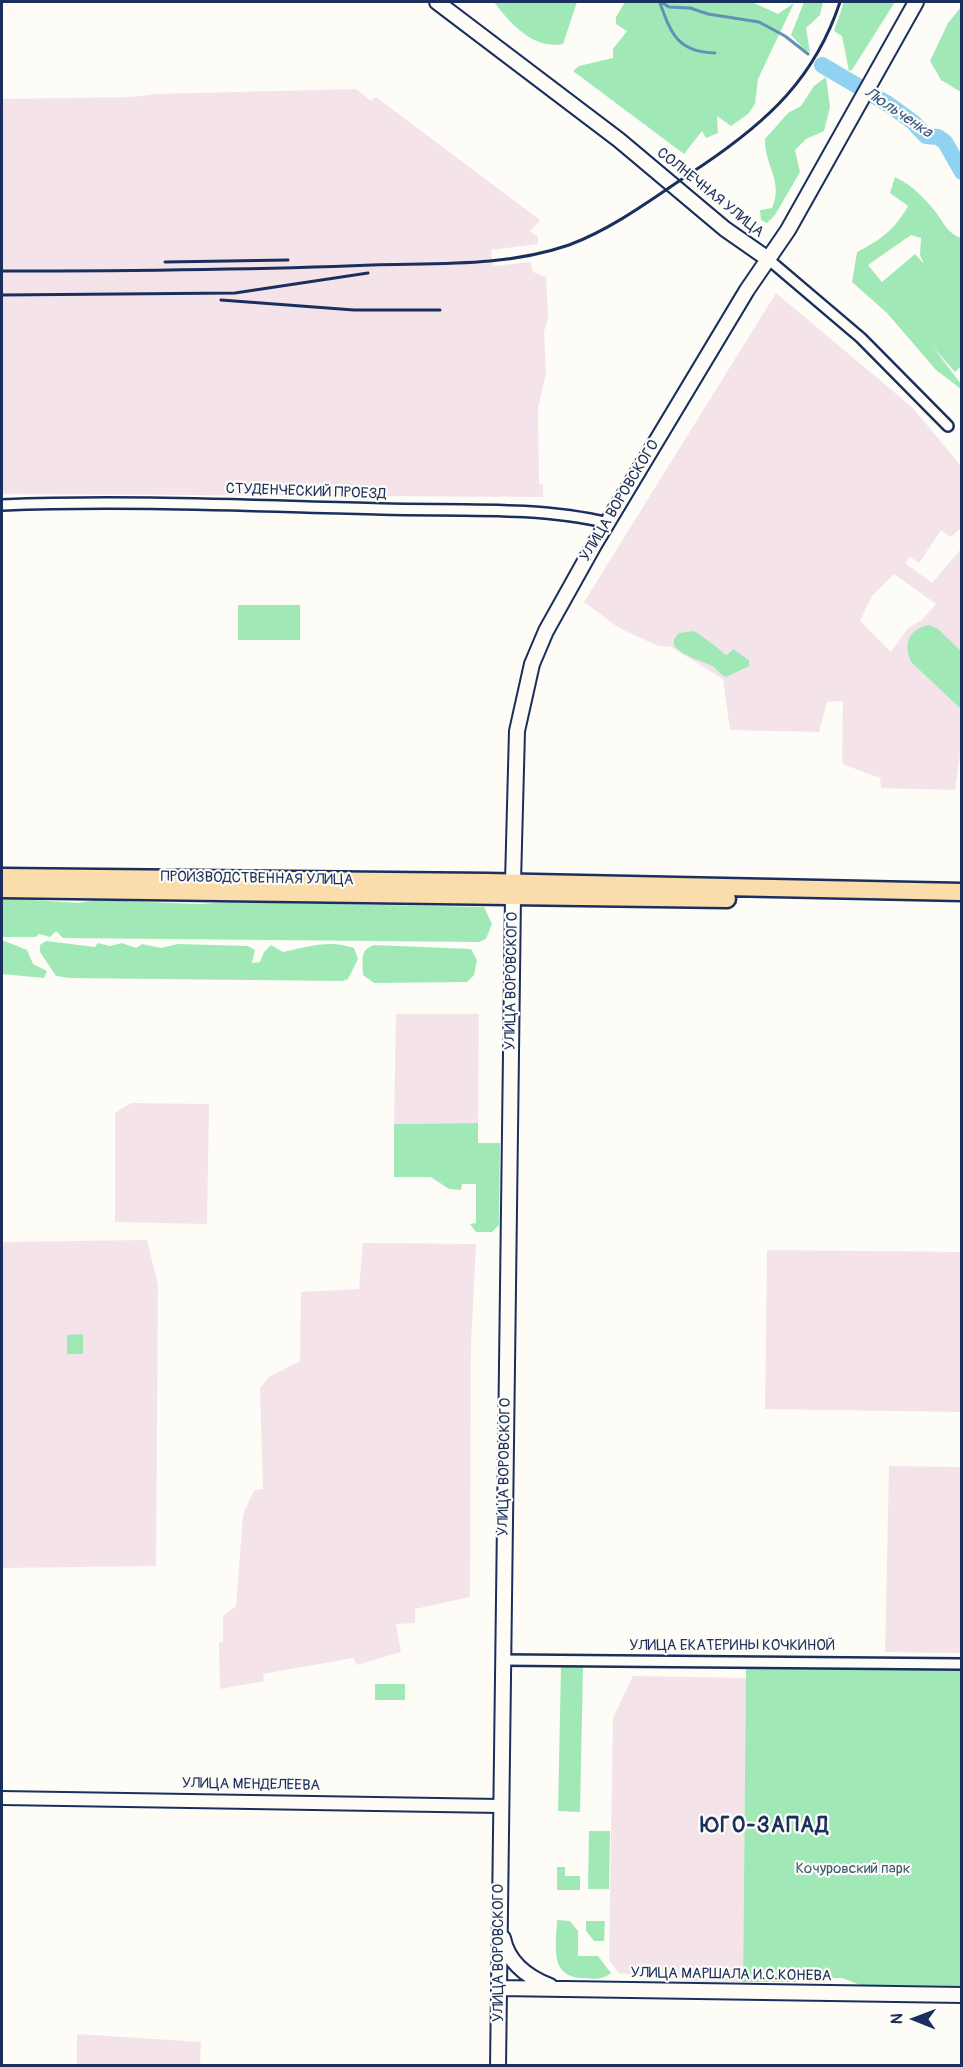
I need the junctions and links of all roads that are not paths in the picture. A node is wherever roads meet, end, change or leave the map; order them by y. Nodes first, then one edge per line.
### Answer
1 (437, 2) edge
2 (916, 2) edge
3 (768, 259) junction
4 (948, 426) dead end
5 (2, 505) edge
6 (608, 523) junction
7 (2, 877) edge
8 (2, 889) edge
9 (513, 889) junction
10 (962, 892) edge
11 (962, 902) edge
12 (502, 1660) junction
13 (962, 1664) edge
14 (2, 1798) edge
15 (500, 1806) junction
16 (500, 1920) junction
17 (499, 1988) junction
18 (560, 1989) junction
19 (962, 1995) edge
20 (498, 2066) edge

1 - 3 main road, СОЛНЕЧНАЯ УЛИЦА
2 - 3 main road, УЛИЦА ВОРОВСКОГО
3 - 4 street, СОЛНЕЧНАЯ УЛИЦА
3 - 6 main road, УЛИЦА ВОРОВСКОГО
5 - 6 street, СТУДЕНЧЕСКИЙ ПРОЕЗД
6 - 9 main road, УЛИЦА ВОРОВСКОГО
7 - 9 highway, ПРОИЗВОДСТВЕННАЯ УЛИЦА
8 - 9 highway, ПРОИЗВОДСТВЕННАЯ УЛИЦА
9 - 10 highway
9 - 11 highway
9 - 12 main road, УЛИЦА ВОРОВСКОГО
12 - 13 street, УЛИЦА ЕКАТЕРИНЫ КОЧКИНОЙ
12 - 15 main road, УЛИЦА ВОРОВСКОГО
14 - 15 street, УЛИЦА МЕНДЕЛЕЕВА
15 - 16 main road, УЛИЦА ВОРОВСКОГО
16 - 17 main road, УЛИЦА ВОРОВСКОГО
16 - 18 main road
17 - 18 main road, УЛИЦА МАРШАЛА И.С.КОНЕВА
17 - 20 main road, УЛИЦА ВОРОВСКОГО
18 - 19 main road, УЛИЦА МАРШАЛА И.С.КОНЕВА

